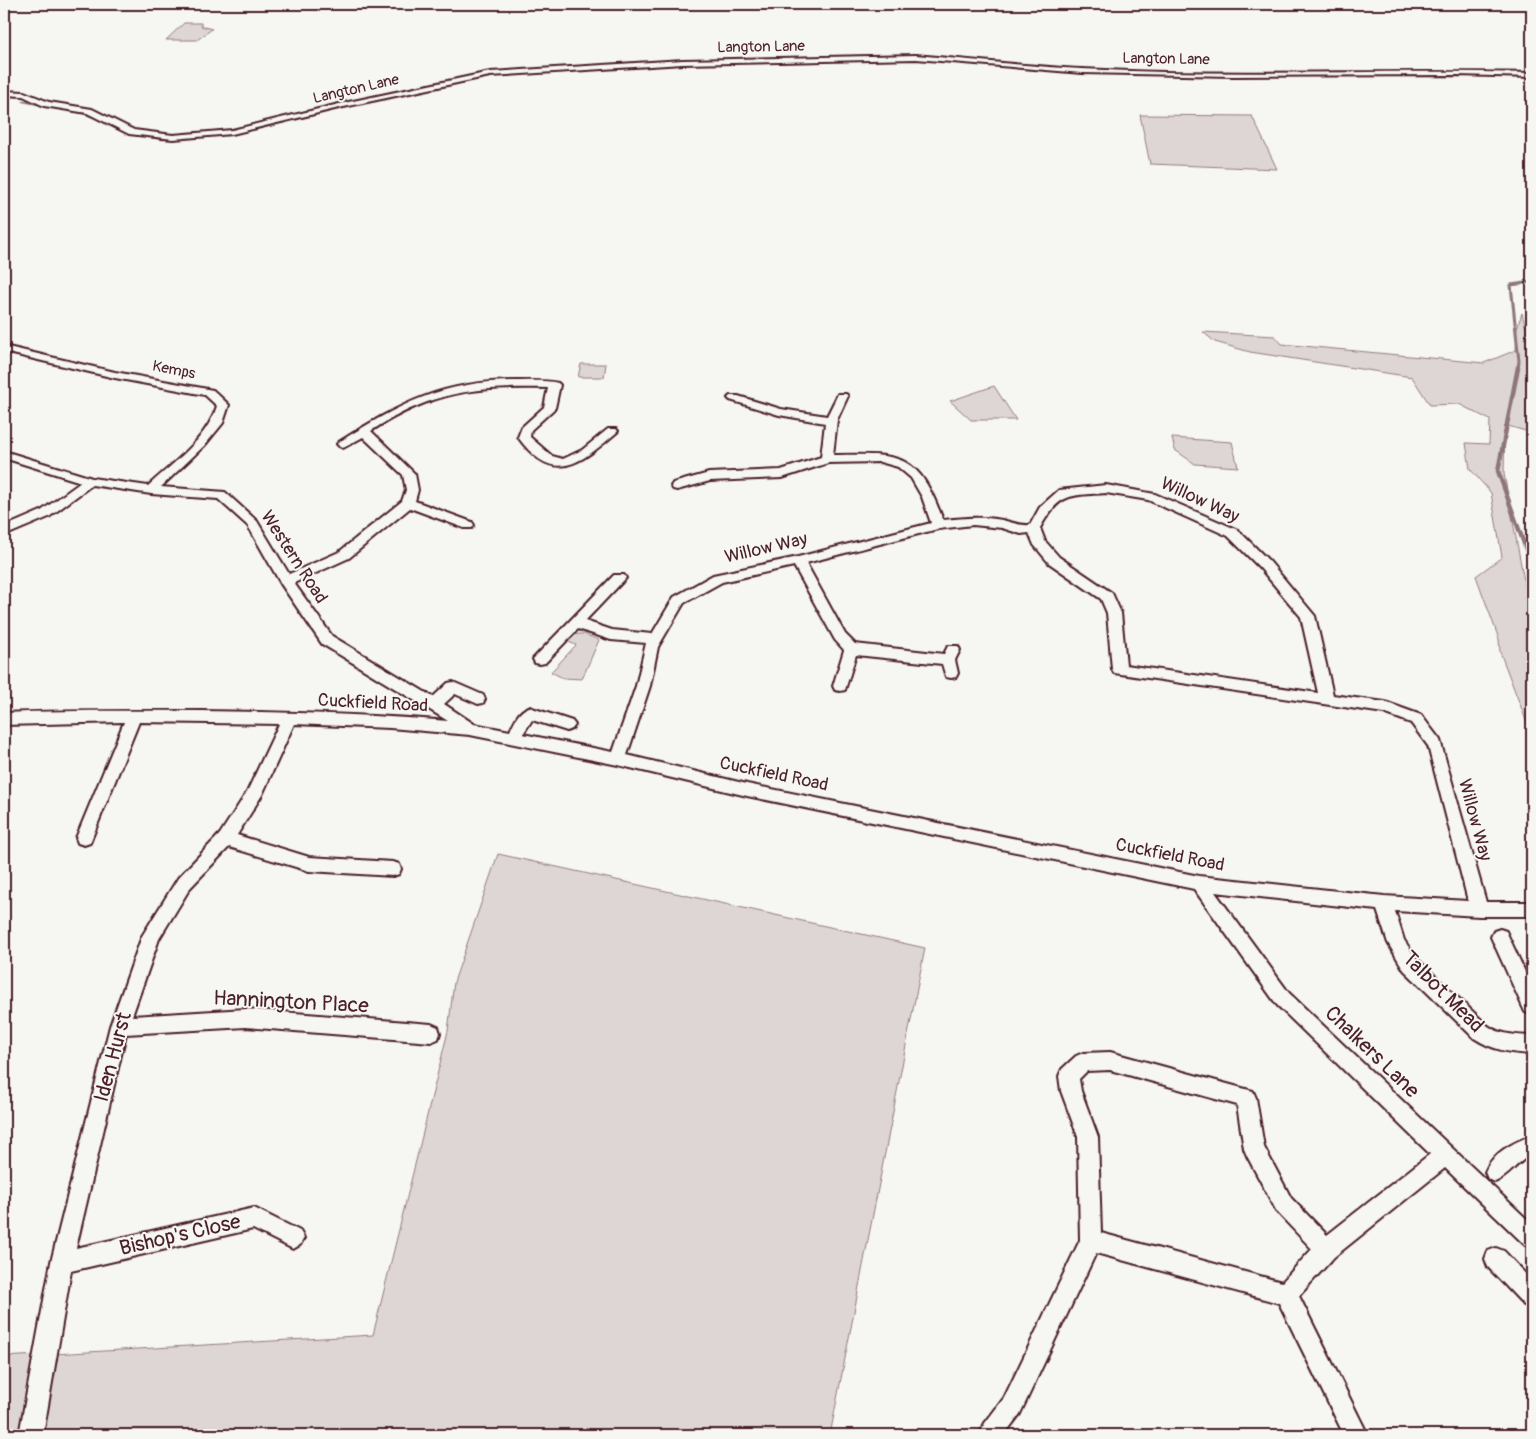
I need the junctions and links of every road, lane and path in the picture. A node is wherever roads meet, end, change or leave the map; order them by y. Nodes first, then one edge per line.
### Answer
1 (1532, 75) edge
2 (4, 93) edge
3 (4, 350) edge
4 (842, 396) dead end
5 (734, 398) dead end
6 (831, 420) junction
7 (364, 431) junction
8 (606, 432) dead end
9 (344, 444) dead end
10 (911, 452) dead end
11 (4, 454) edge
12 (827, 459) junction
13 (561, 463) junction
14 (902, 464) junction
15 (566, 477) dead end
16 (90, 481) junction
17 (677, 486) dead end
18 (151, 490) junction
19 (408, 503) junction
20 (468, 525) dead end
21 (938, 525) junction
22 (1034, 528) junction
23 (4, 532) edge
24 (798, 561) junction
25 (619, 578) dead end
26 (286, 581) junction
27 (575, 623) junction
28 (656, 639) junction
29 (851, 649) junction
30 (540, 659) dead end
31 (951, 661) dead end
32 (840, 686) dead end
33 (478, 699) dead end
34 (1327, 699) junction
35 (434, 704) junction
36 (134, 716) junction
37 (289, 718) junction
38 (4, 719) edge
39 (566, 725) dead end
40 (470, 729) junction
41 (514, 737) junction
42 (618, 758) junction
43 (84, 838) dead end
44 (226, 839) junction
45 (393, 869) dead end
46 (1199, 883) junction
47 (1384, 903) junction
48 (1479, 909) junction
49 (1532, 909) edge
50 (1500, 937) dead end
51 (1532, 1006) edge
52 (119, 1026) junction
53 (431, 1033) dead end
54 (1532, 1045) edge
55 (1532, 1145) edge
56 (1445, 1155) junction
57 (1495, 1172) dead end
58 (293, 1238) dead end
59 (1532, 1238) edge
60 (1091, 1241) junction
61 (1326, 1249) junction
62 (1496, 1259) dead end
63 (62, 1262) junction
64 (1286, 1294) junction
65 (1532, 1298) edge
66 (993, 1431) dead end
67 (31, 1435) edge
68 (1356, 1435) edge

1 - 2 street, Langton Lane
3 - 18 street, Kemps
4 - 6 street
5 - 6 street
6 - 12 street
7 - 9 street
7 - 13 street
7 - 19 street
8 - 13 street
10 - 14 street
11 - 16 street, Western Road
12 - 14 street
12 - 17 street
13 - 15 street
14 - 21 street
16 - 18 street, Western Road
16 - 23 street
18 - 26 street, Western Road
19 - 20 street
19 - 26 street
21 - 22 street, Willow Way
21 - 24 street, Willow Way
22 - 34 street, Willow Way
22 - 34 street, Willow Way
24 - 28 street, Willow Way
24 - 29 street
25 - 27 street
26 - 35 street, Western Road
27 - 28 street
27 - 30 street
28 - 42 street, Willow Way
29 - 31 street
29 - 32 street
33 - 35 street
34 - 48 street, Willow Way
35 - 40 street, Western Road
36 - 37 street, Cuckfield Road
36 - 38 street, Cuckfield Road
36 - 43 street
37 - 40 street, Cuckfield Road
37 - 44 street, Iden Hurst
39 - 41 street
40 - 41 street, Cuckfield Road
41 - 42 street, Cuckfield Road
42 - 46 street, Cuckfield Road
44 - 45 street
44 - 52 street, Iden Hurst
46 - 47 street, Cuckfield Road
46 - 56 street, Chalkers Lane
47 - 48 street, Cuckfield Road
47 - 54 street, Talbot Mead
48 - 49 street, Cuckfield Road
50 - 51 street
52 - 53 street, Hannington Place
52 - 63 street, Iden Hurst
55 - 57 street
56 - 59 street, Chalkers Lane
56 - 61 street
58 - 63 street, Bishop's Close
60 - 61 street
60 - 64 street
60 - 66 street
61 - 64 street
62 - 65 street
63 - 67 street, Iden Hurst
64 - 68 street

